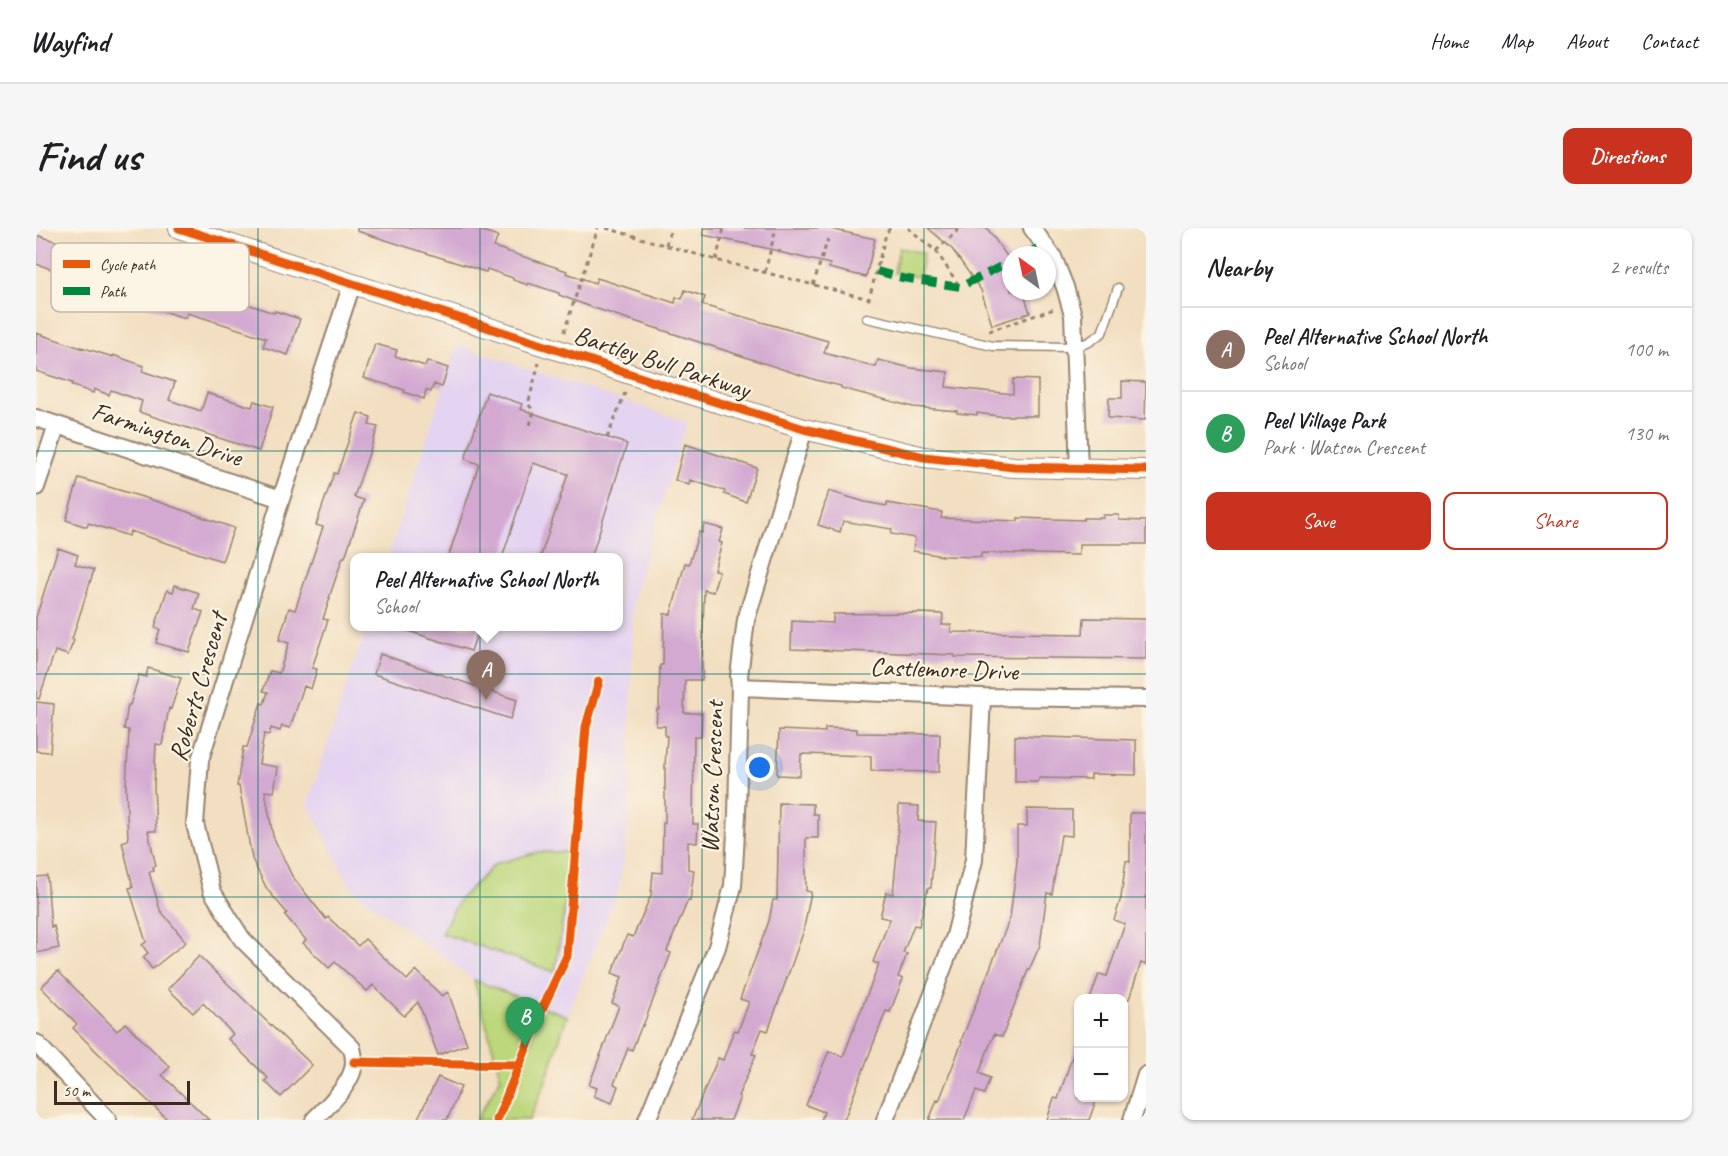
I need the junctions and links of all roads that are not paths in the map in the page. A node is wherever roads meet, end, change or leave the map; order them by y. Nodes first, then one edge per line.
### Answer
1 (179, 228) edge
2 (1032, 228) edge
3 (225, 243) edge
4 (249, 251) edge
5 (352, 284) junction
6 (1118, 288) dead end
7 (867, 318) dead end
8 (1075, 347) junction
9 (36, 418) edge
10 (57, 425) junction
11 (804, 429) junction
12 (1079, 468) junction
13 (1146, 470) edge
14 (36, 487) edge
15 (281, 500) junction
16 (740, 687) junction
17 (982, 697) junction
18 (1146, 699) edge
19 (36, 1043) edge
20 (1146, 1075) edge
21 (108, 1120) edge
22 (314, 1120) edge
23 (646, 1120) edge
24 (885, 1120) edge
25 (1132, 1120) edge

1 - 3 street, Bartley Bull Parkway
2 - 8 street
4 - 5 street, Bartley Bull Parkway
5 - 11 street, Bartley Bull Parkway
5 - 15 street, Roberts Crescent
6 - 8 lane
7 - 8 lane
8 - 12 street
9 - 10 street, Farmington Drive
10 - 14 street
10 - 15 street, Farmington Drive
11 - 12 street, Bartley Bull Parkway
11 - 16 street, Watson Crescent
12 - 13 street, Bartley Bull Parkway
15 - 22 street, Roberts Crescent
16 - 17 street, Castlemore Drive
16 - 23 street, Watson Crescent
17 - 18 street, Castlemore Drive
17 - 24 street
19 - 21 street
20 - 25 street

